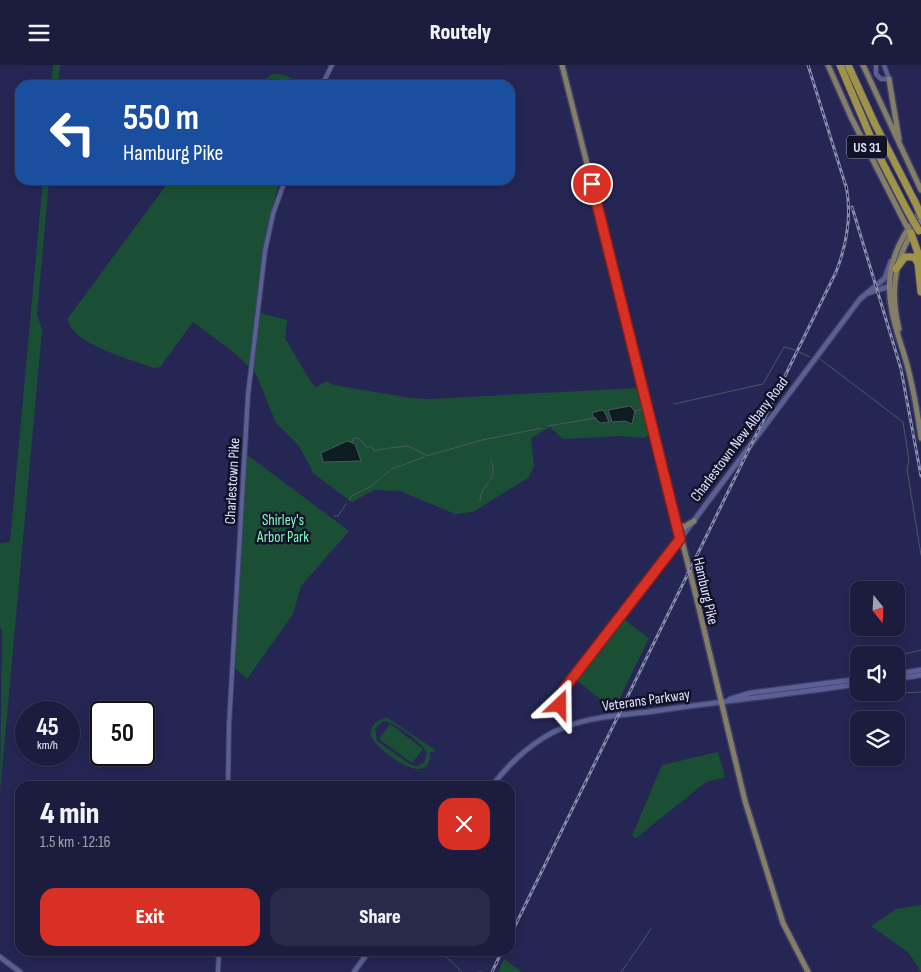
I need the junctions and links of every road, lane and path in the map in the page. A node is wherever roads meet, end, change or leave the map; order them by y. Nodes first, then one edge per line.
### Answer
1 (332, 65) edge
2 (562, 65) edge
3 (828, 65) edge
4 (840, 65) edge
5 (848, 65) edge
6 (863, 65) edge
7 (876, 65) edge
8 (884, 65) edge
9 (889, 79) junction
10 (324, 80) edge
11 (902, 149) junction
12 (916, 179) junction
13 (921, 184) edge
14 (283, 185) edge
15 (921, 191) edge
16 (921, 210) edge
17 (921, 215) edge
18 (921, 220) edge
19 (909, 231) junction
20 (920, 233) edge
21 (897, 245) junction
22 (918, 268) junction
23 (896, 269) junction
24 (891, 286) junction
25 (921, 291) edge
26 (868, 293) junction
27 (921, 438) edge
28 (694, 521) junction
29 (676, 523) junction
30 (680, 539) junction
31 (921, 670) edge
32 (905, 673) edge
33 (921, 675) edge
34 (905, 678) edge
35 (850, 680) edge
36 (850, 685) edge
37 (721, 701) junction
38 (564, 727) junction
39 (228, 781) edge
40 (496, 781) edge
41 (218, 956) edge
42 (365, 956) edge
43 (0, 957) edge
44 (20, 972) edge
45 (218, 972) edge
46 (354, 972) edge
47 (808, 972) edge

1 - 10 street
2 - 29 main road, Hamburg Pike
3 - 19 main road, US 31
4 - 20 highway, bridge
5 - 17 highway, bridge
6 - 11 main road, US 31
7 - 9 street
8 - 9 street
9 - 11 main road
11 - 12 main road, US 31
12 - 13 main road
12 - 15 main road, US 31
14 - 39 street, Charlestown Pike
16 - 19 main road
18 - 19 main road
19 - 21 main road
19 - 22 highway
19 - 23 main road
21 - 24 main road
21 - 26 main road, Charlestown New Albany Road
22 - 23 highway
22 - 25 highway
23 - 24 main road
24 - 26 main road
24 - 27 main road
26 - 28 main road, Charlestown New Albany Road
28 - 29 main road
28 - 30 main road, Charlestown New Albany Road
29 - 30 main road, Hamburg Pike
30 - 37 main road, Hamburg Pike
30 - 38 main road, Charlestown New Albany Road
31 - 32 main road
33 - 34 main road
35 - 37 main road, Veterans Parkway
36 - 37 main road, Veterans Parkway
37 - 38 main road, Veterans Parkway
37 - 47 main road, Hamburg Pike
38 - 40 main road, Veterans Parkway
41 - 45 street
42 - 46 main road
43 - 44 main road

